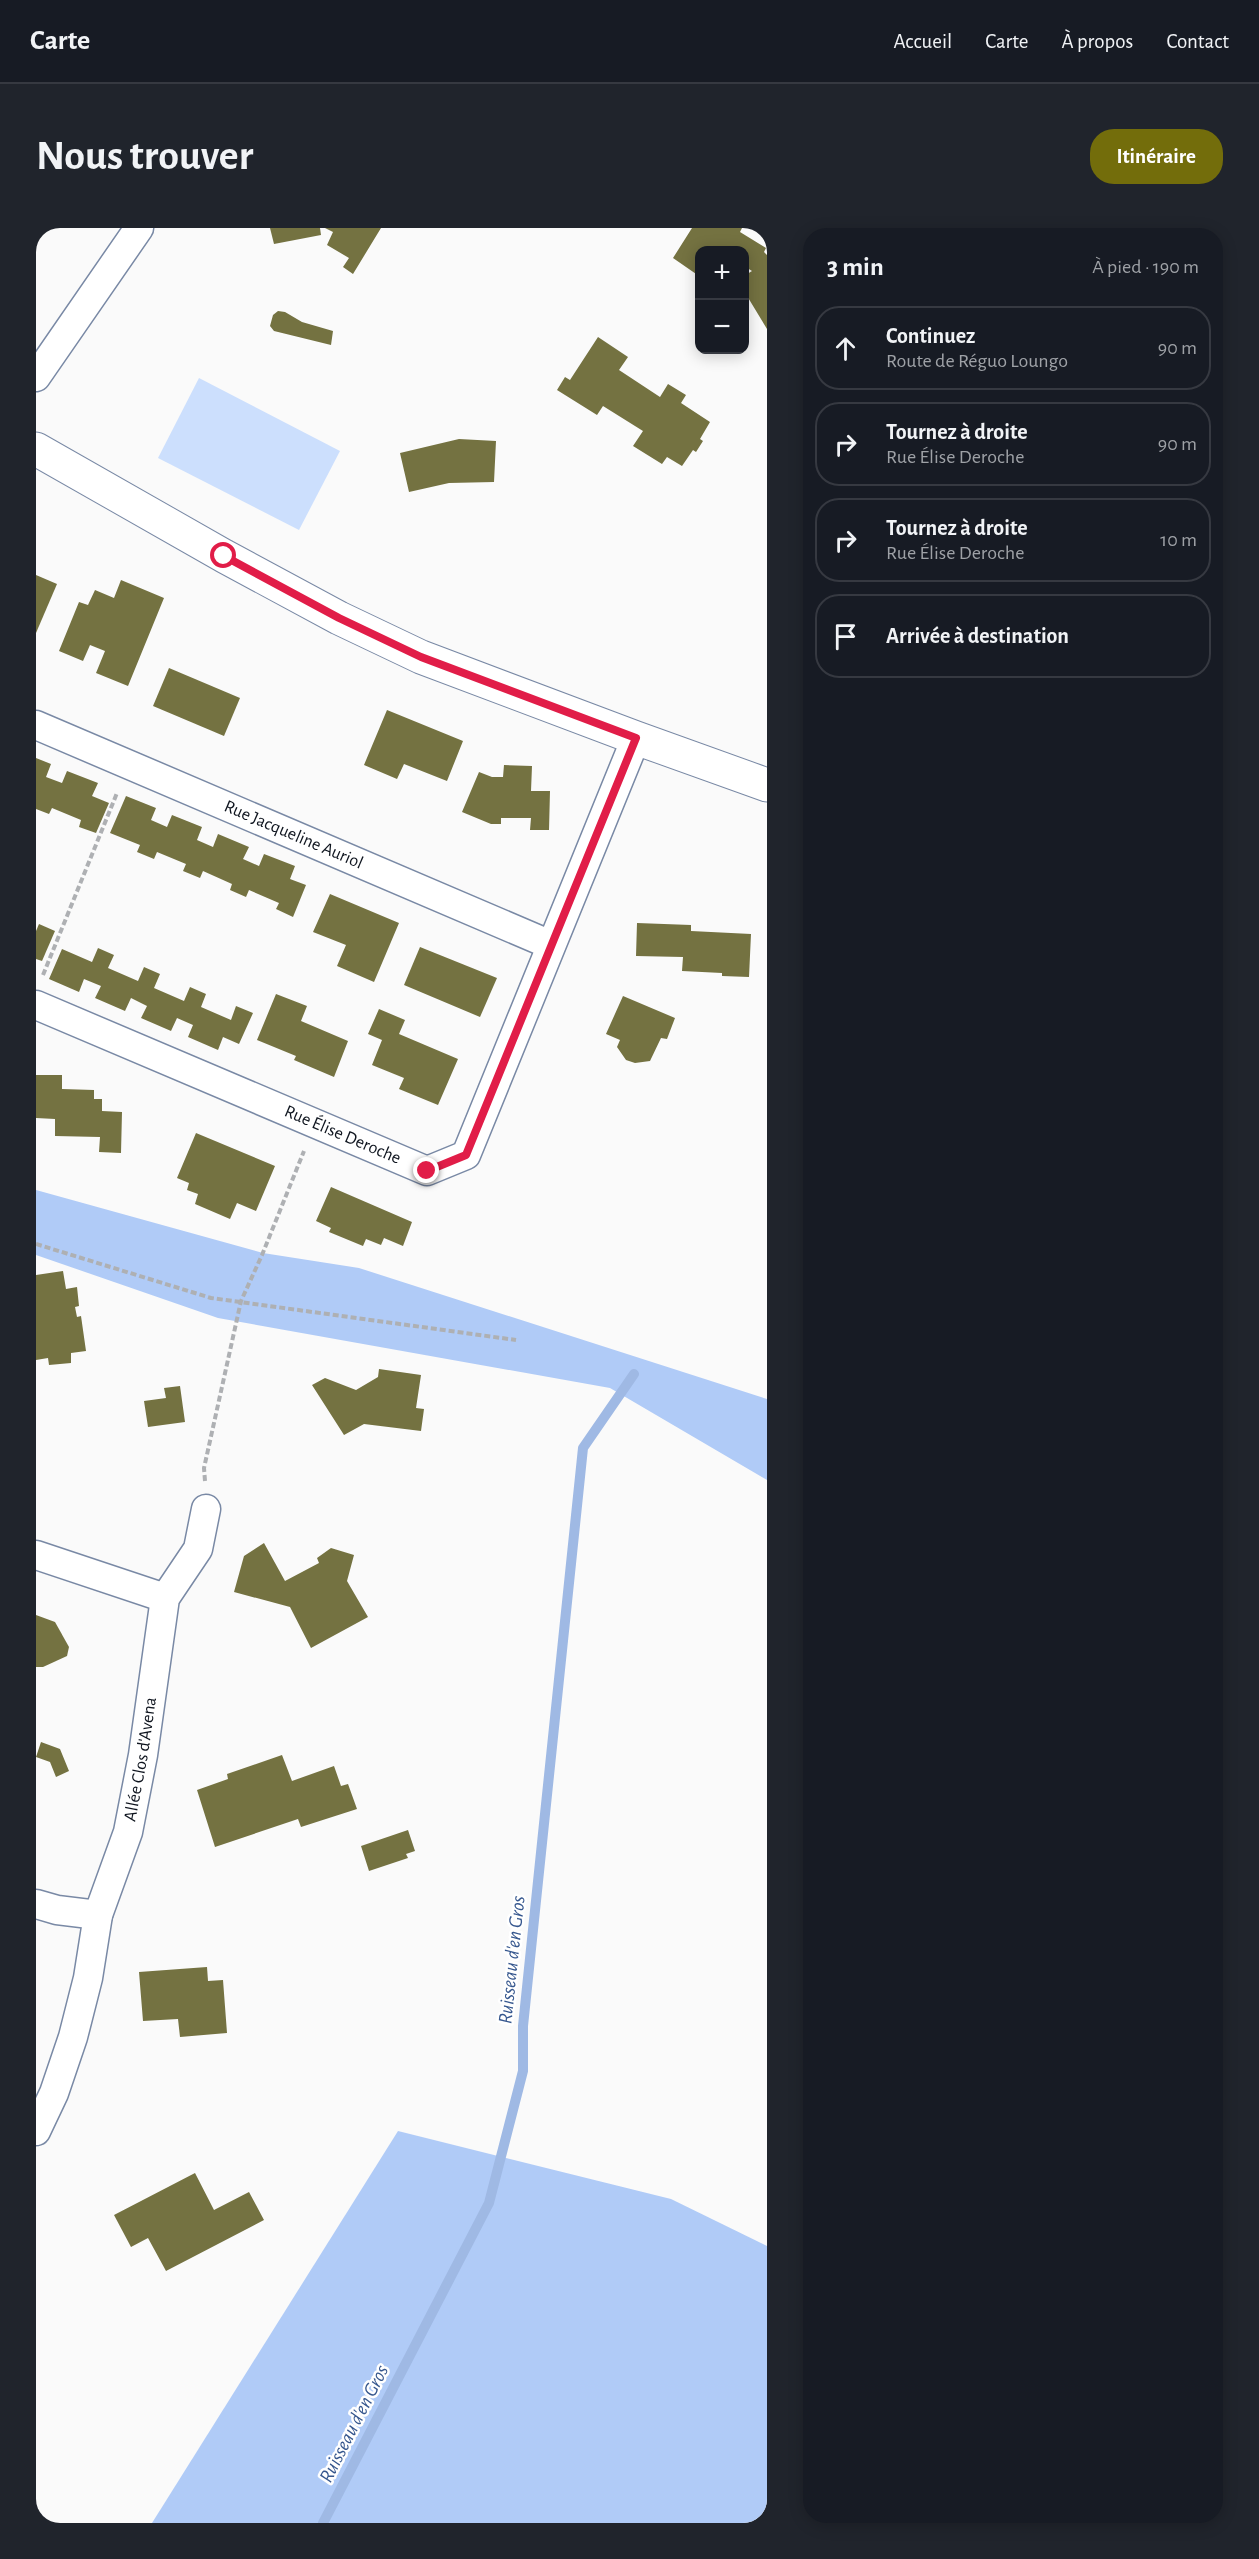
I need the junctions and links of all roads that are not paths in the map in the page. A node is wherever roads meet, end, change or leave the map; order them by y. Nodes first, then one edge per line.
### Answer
1 (139, 228) edge
2 (36, 377) edge
3 (36, 449) edge
4 (36, 725) edge
5 (636, 738) junction
6 (767, 785) edge
7 (551, 945) junction
8 (38, 993) edge
9 (206, 1509) road end
10 (36, 1555) edge
11 (165, 1598) junction
12 (36, 1904) edge
13 (98, 1915) junction
14 (36, 2130) edge

1 - 2 street
3 - 5 street
4 - 7 street, Rue Jacqueline Auriol
5 - 6 street
5 - 7 street, Rue Élise Deroche
7 - 8 street, Rue Élise Deroche
9 - 11 street, Allée Clos d'Avena
10 - 11 street
11 - 13 street, Allée Clos d'Avena
12 - 13 street
13 - 14 street, Allée Clos d'Avena

